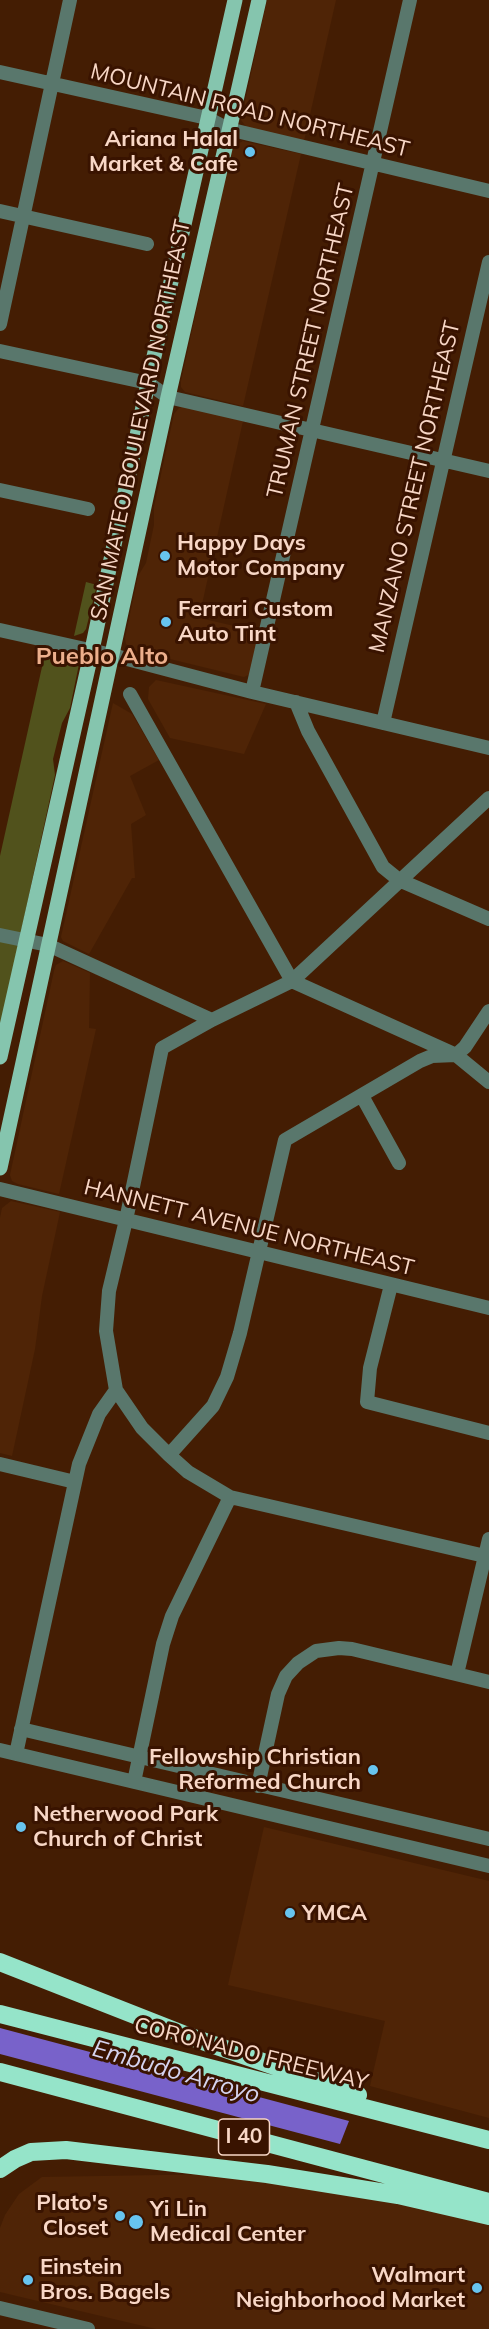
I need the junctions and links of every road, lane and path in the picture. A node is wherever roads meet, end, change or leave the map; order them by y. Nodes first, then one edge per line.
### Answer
1 (70, 0) edge
2 (235, 0) edge
3 (259, 0) edge
4 (410, 0) edge
5 (0, 72) edge
6 (52, 83) junction
7 (207, 118) junction
8 (228, 129) junction
9 (372, 164) junction
10 (489, 191) edge
11 (0, 211) edge
12 (24, 216) junction
13 (147, 244) dead end
14 (489, 262) edge
15 (0, 324) edge
16 (0, 351) edge
17 (148, 383) junction
18 (168, 397) junction
19 (311, 429) junction
20 (442, 460) junction
21 (489, 471) edge
22 (0, 490) edge
23 (88, 509) dead end
24 (0, 630) edge
25 (92, 650) junction
26 (112, 655) junction
27 (252, 692) junction
28 (130, 694) dead end
29 (296, 702) junction
30 (383, 723) junction
31 (489, 748) edge
32 (489, 798) edge
33 (399, 880) junction
34 (489, 919) edge
35 (0, 935) edge
36 (26, 941) junction
37 (48, 945) junction
38 (292, 981) junction
39 (489, 1011) edge
40 (212, 1020) junction
41 (456, 1055) junction
42 (0, 1057) edge
43 (489, 1082) edge
44 (362, 1096) junction
45 (399, 1163) dead end
46 (0, 1168) edge
47 (0, 1189) edge
48 (126, 1220) junction
49 (257, 1251) junction
50 (391, 1284) junction
51 (489, 1308) edge
52 (116, 1390) junction
53 (489, 1433) edge
54 (169, 1455) junction
55 (0, 1464) edge
56 (75, 1482) junction
57 (230, 1497) junction
58 (489, 1539) edge
59 (487, 1556) edge
60 (457, 1674) junction
61 (489, 1682) edge
62 (21, 1730) junction
63 (0, 1750) edge
64 (15, 1754) junction
65 (140, 1758) junction
66 (134, 1782) junction
67 (258, 1786) junction
68 (489, 1839) edge
69 (489, 1866) edge
70 (0, 1962) edge
71 (0, 2014) edge
72 (0, 2072) edge
73 (438, 2126) junction
74 (489, 2140) edge
75 (0, 2169) edge
76 (489, 2202) edge
77 (489, 2216) edge
78 (0, 2308) edge
79 (88, 2329) edge

1 - 6 street
2 - 7 main road, SAN MATEO BOULEVARD NORTHEAST
3 - 8 main road, SAN MATEO BOULEVARD NORTHEAST
4 - 9 street, TRUMAN STREET NORTHEAST
5 - 6 street, MOUNTAIN ROAD NORTHEAST
6 - 7 street, MOUNTAIN ROAD NORTHEAST
6 - 12 street
7 - 8 street, MOUNTAIN ROAD NORTHEAST
7 - 17 main road, SAN MATEO BOULEVARD NORTHEAST
8 - 9 street, MOUNTAIN ROAD NORTHEAST
8 - 18 main road, SAN MATEO BOULEVARD NORTHEAST
9 - 10 street, MOUNTAIN ROAD NORTHEAST
9 - 19 street, TRUMAN STREET NORTHEAST
11 - 12 street
12 - 13 street
12 - 15 street
14 - 20 street, MANZANO STREET NORTHEAST
16 - 17 street
17 - 18 street
17 - 25 main road, SAN MATEO BOULEVARD NORTHEAST
18 - 19 street
18 - 26 main road, SAN MATEO BOULEVARD NORTHEAST
19 - 20 street
19 - 27 street, TRUMAN STREET NORTHEAST
20 - 21 street
20 - 30 street, MANZANO STREET NORTHEAST
22 - 23 street
24 - 25 street
25 - 26 street
25 - 36 main road, SAN MATEO BOULEVARD NORTHEAST
26 - 27 street
26 - 37 main road, SAN MATEO BOULEVARD NORTHEAST
27 - 29 street
28 - 38 street
29 - 30 street
29 - 33 street
30 - 31 street
32 - 33 street
33 - 34 street
33 - 38 street
35 - 36 street
36 - 37 street
36 - 42 main road, SAN MATEO BOULEVARD NORTHEAST
37 - 40 street
37 - 46 main road, SAN MATEO BOULEVARD NORTHEAST
38 - 40 street
38 - 41 street
39 - 41 street
40 - 48 street
41 - 43 street
41 - 44 street
44 - 45 street
44 - 49 street
47 - 48 street, HANNETT AVENUE NORTHEAST
48 - 49 street, HANNETT AVENUE NORTHEAST
48 - 52 street
49 - 50 street, HANNETT AVENUE NORTHEAST
49 - 54 street
50 - 51 street, HANNETT AVENUE NORTHEAST
50 - 53 street
52 - 54 street
52 - 56 street
54 - 57 street
55 - 56 street
56 - 62 street
57 - 59 street
57 - 65 street
58 - 59 street
59 - 60 street
60 - 61 street
60 - 67 street
62 - 64 street
62 - 65 street
63 - 64 street
64 - 66 street
65 - 66 street
65 - 67 street
66 - 69 street
67 - 68 street
70 - 73 highway
71 - 73 highway, CORONADO FREEWAY
72 - 76 highway, I 40
73 - 74 highway, CORONADO FREEWAY
75 - 77 highway
78 - 79 street

